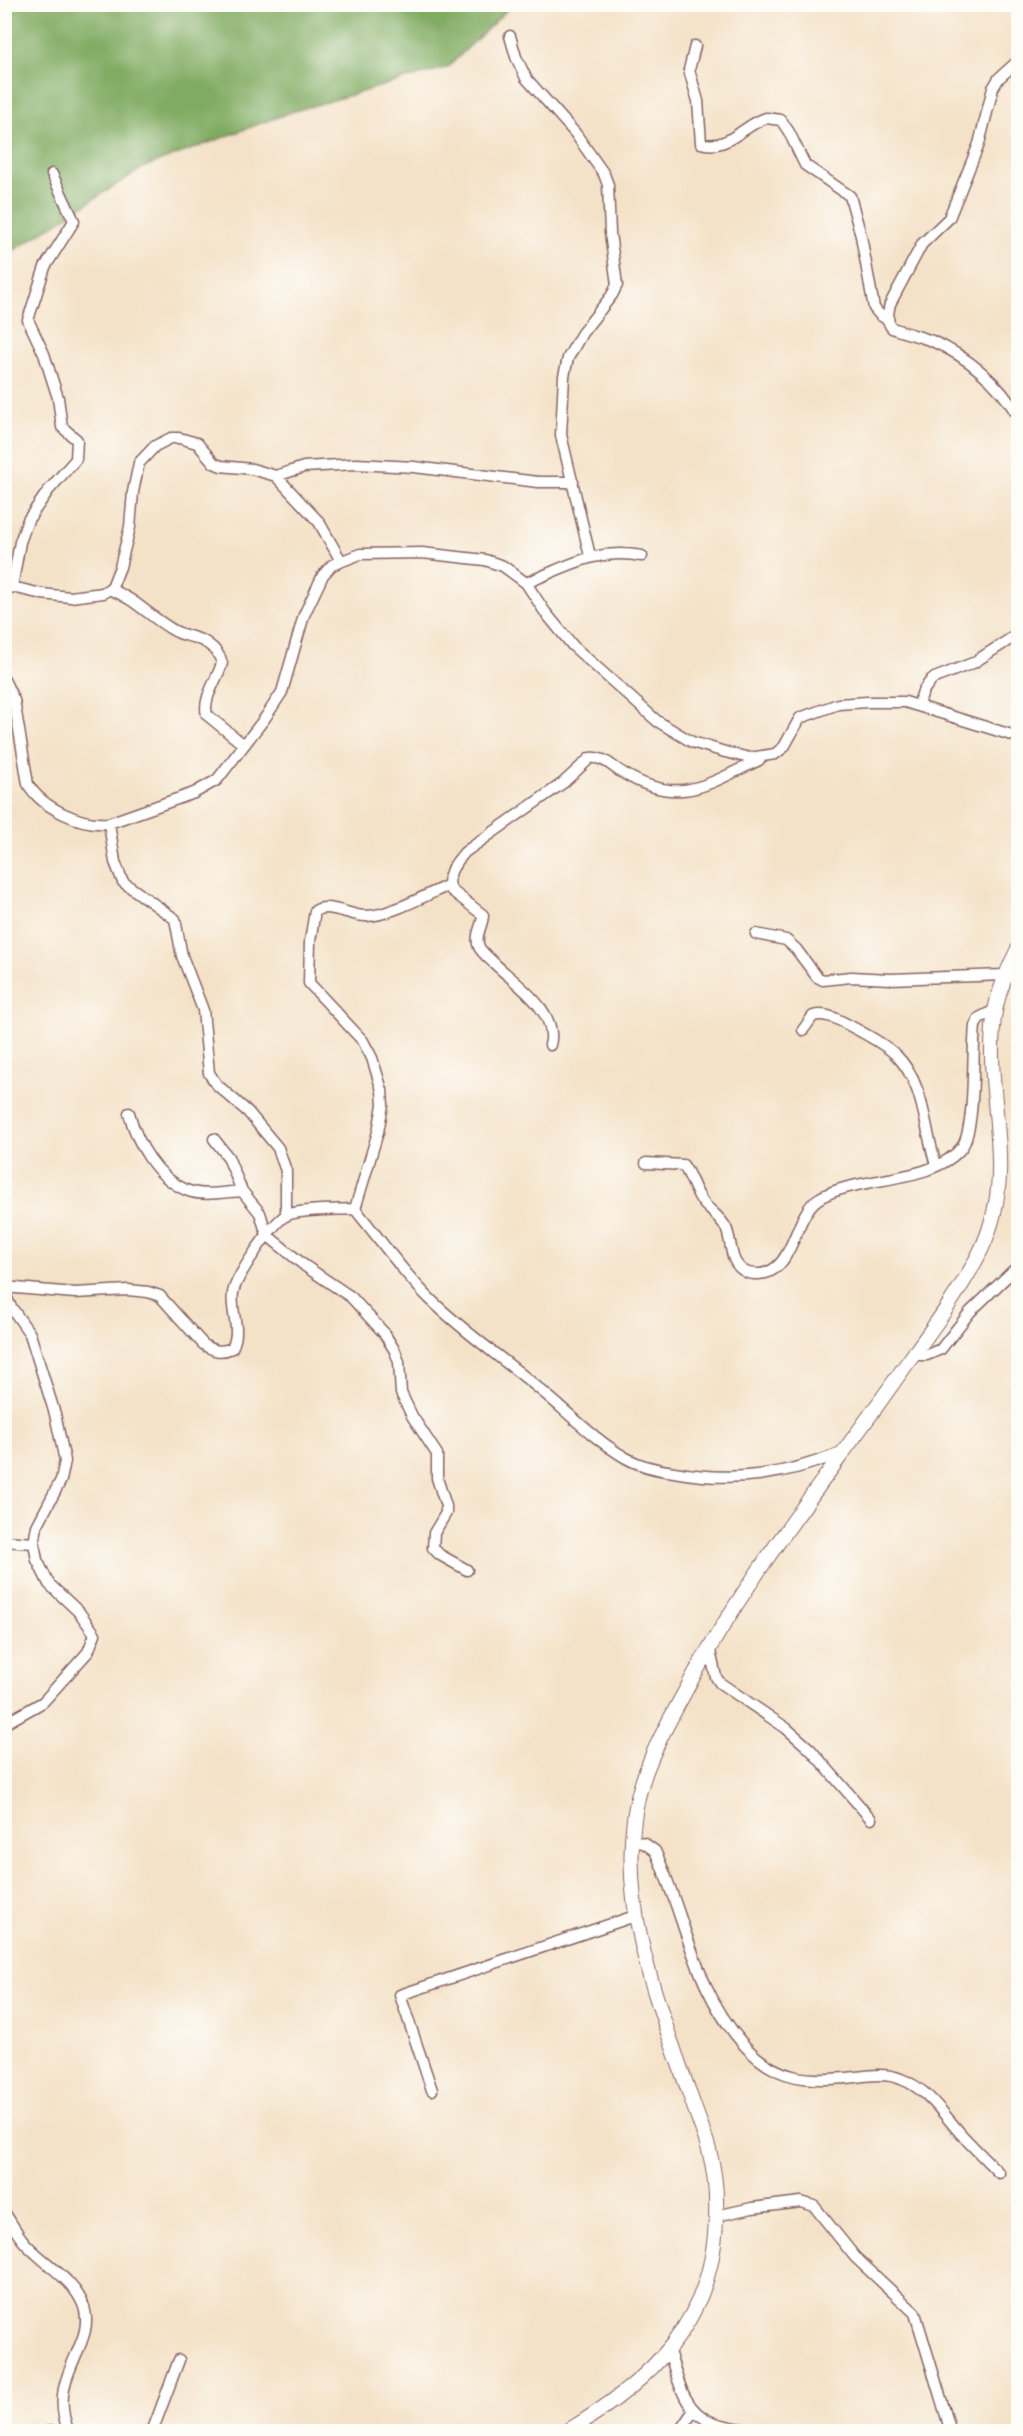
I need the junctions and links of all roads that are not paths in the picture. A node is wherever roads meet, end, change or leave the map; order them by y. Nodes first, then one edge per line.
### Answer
1 (510, 36) dead end
2 (694, 46) dead end
3 (1018, 61) edge
4 (52, 174) dead end
5 (888, 320) junction
6 (1018, 416) edge
7 (276, 476) junction
8 (573, 482) junction
9 (590, 556) junction
10 (642, 556) dead end
11 (341, 561) junction
12 (526, 583) junction
13 (8, 589) edge
14 (109, 589) junction
15 (1018, 634) edge
16 (4, 680) edge
17 (918, 706) junction
18 (1018, 737) edge
19 (244, 745) junction
20 (764, 757) junction
21 (109, 823) junction
22 (449, 885) junction
23 (756, 934) dead end
24 (1018, 949) edge
25 (1005, 975) junction
26 (996, 1010) junction
27 (803, 1030) dead end
28 (550, 1045) dead end
29 (129, 1113) dead end
30 (214, 1139) dead end
31 (646, 1163) dead end
32 (936, 1165) junction
33 (242, 1191) junction
34 (355, 1209) junction
35 (286, 1216) junction
36 (267, 1235) junction
37 (1018, 1266) edge
38 (4, 1287) edge
39 (4, 1292) edge
40 (913, 1355) junction
41 (843, 1452) junction
42 (4, 1541) edge
43 (34, 1544) junction
44 (466, 1570) dead end
45 (709, 1647) junction
46 (4, 1724) edge
47 (871, 1819) dead end
48 (633, 1841) junction
49 (636, 1916) junction
50 (432, 2090) dead end
51 (999, 2173) dead end
52 (4, 2212) edge
53 (716, 2216) junction
54 (668, 2348) junction
55 (179, 2360) dead end
56 (694, 2410) junction
57 (68, 2431) edge
58 (46, 2432) edge
59 (152, 2432) edge
60 (566, 2432) edge
61 (679, 2432) edge
62 (764, 2432) edge
63 (951, 2432) edge

1 - 8 street
2 - 5 street
3 - 5 street
4 - 13 street
5 - 6 street
7 - 8 street
7 - 11 street
7 - 14 street
8 - 9 street
9 - 10 street
9 - 12 street
11 - 12 street
11 - 19 street
12 - 20 street
13 - 14 street
14 - 19 street
15 - 17 street
16 - 21 street
17 - 18 street
17 - 20 street
19 - 21 street
20 - 22 street
21 - 35 street
22 - 28 street
22 - 34 street
23 - 25 street
24 - 25 street
25 - 26 street
26 - 32 street
26 - 40 street
27 - 32 street
29 - 33 street
30 - 33 street
31 - 32 street
33 - 36 street
34 - 35 street
34 - 41 street
35 - 36 street
36 - 38 street
36 - 44 street
37 - 40 street
39 - 43 street
40 - 41 street
41 - 45 street
42 - 43 street
43 - 46 street
45 - 47 street
45 - 48 street
48 - 49 street
48 - 51 street
49 - 50 street
49 - 53 street
52 - 57 street
53 - 54 street
53 - 63 street
54 - 56 street
54 - 60 street
55 - 59 street
56 - 61 street
56 - 62 street
57 - 58 street

